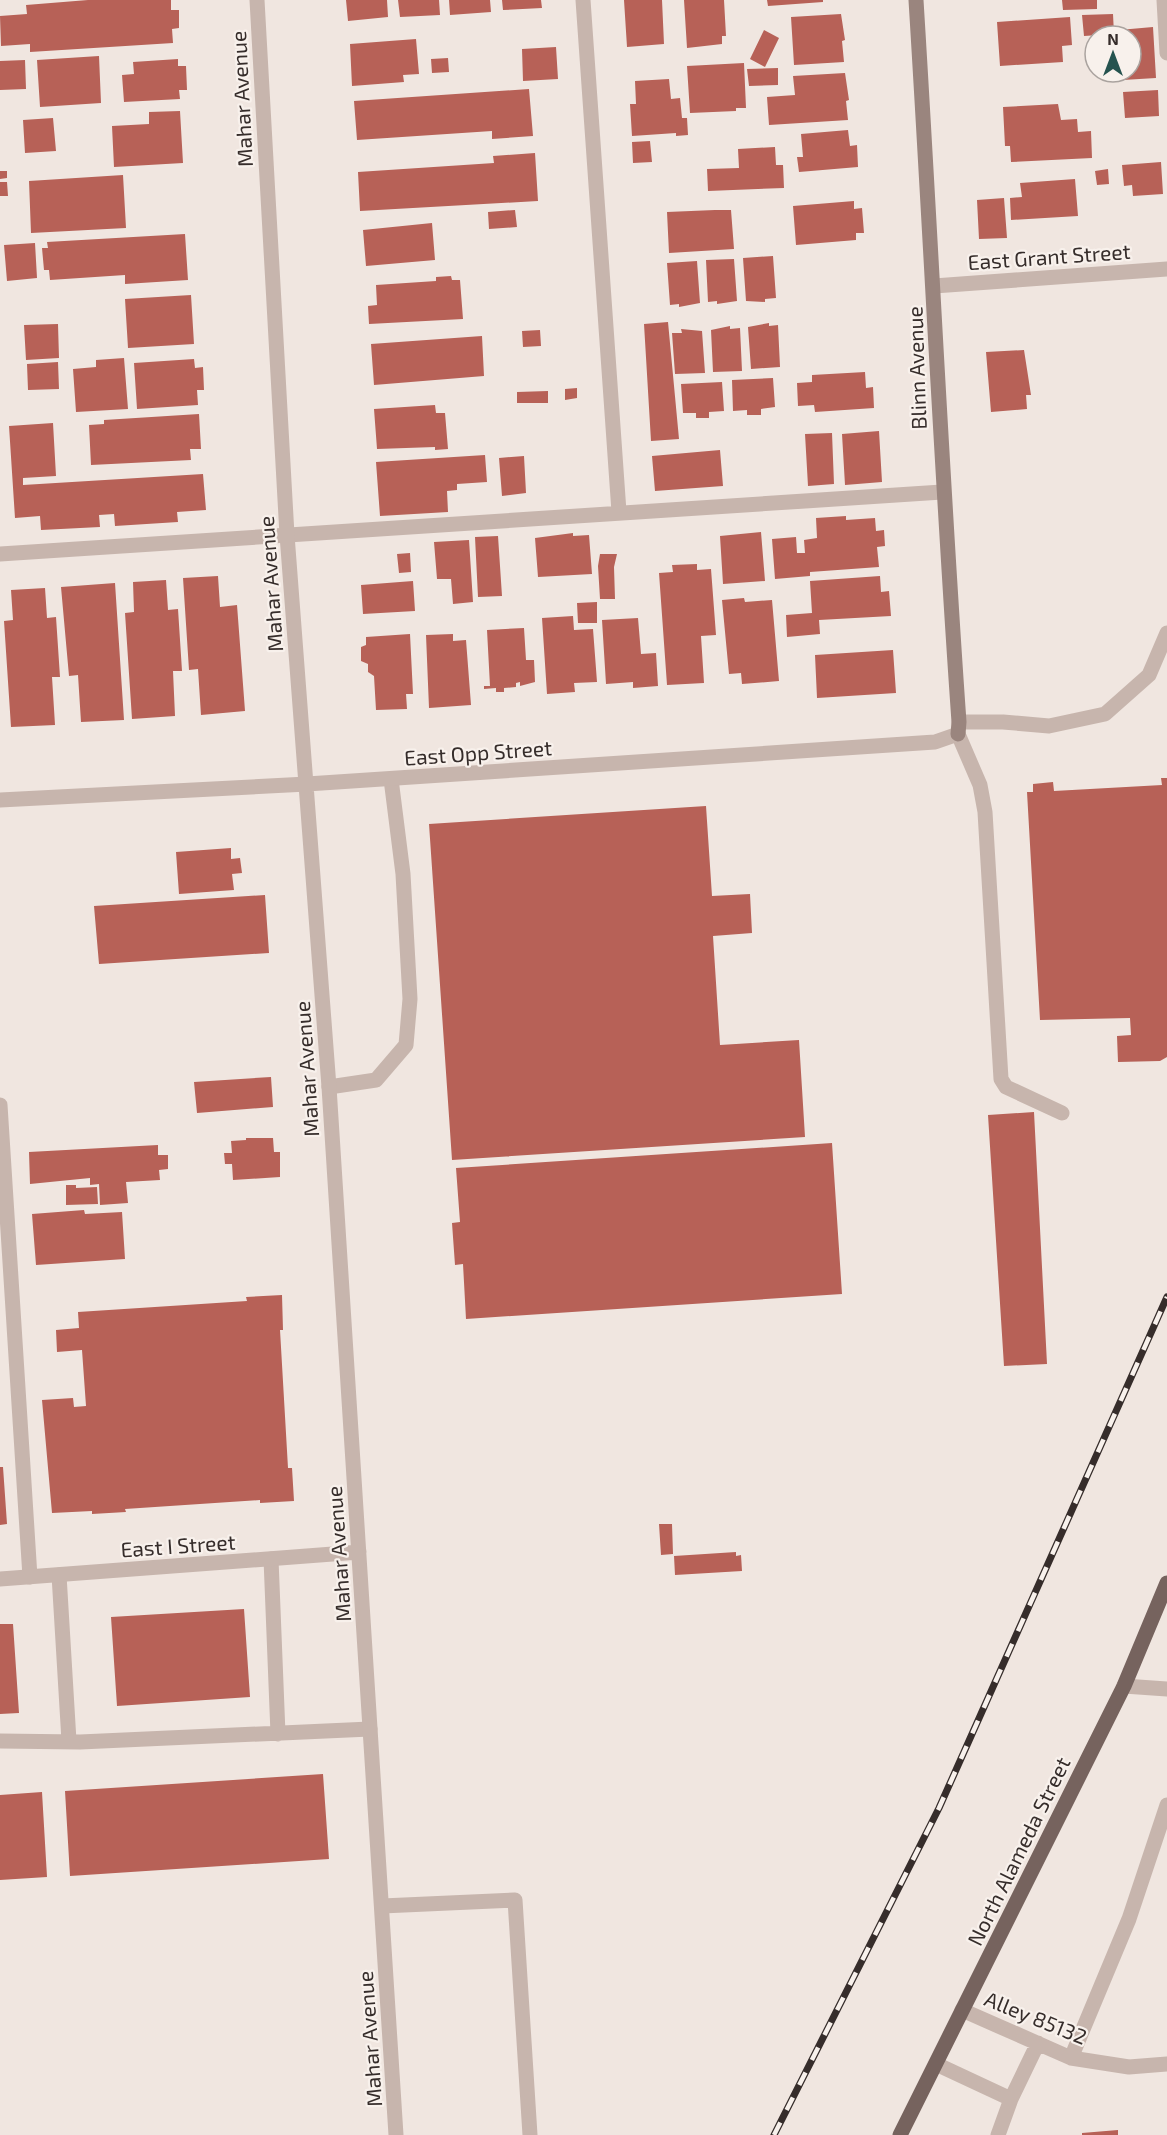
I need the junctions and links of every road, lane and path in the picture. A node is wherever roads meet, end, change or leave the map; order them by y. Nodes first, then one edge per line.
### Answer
1 (257, 0) edge
2 (583, 0) edge
3 (916, 0) edge
4 (1164, 0) edge
5 (1167, 53) edge
6 (1167, 269) edge
7 (934, 286) junction
8 (942, 492) junction
9 (619, 512) junction
10 (287, 535) junction
11 (0, 554) edge
12 (1167, 633) edge
13 (959, 728) junction
14 (391, 779) junction
15 (307, 784) junction
16 (0, 800) edge
17 (329, 1086) junction
18 (0, 1105) edge
19 (1062, 1113) dead end
20 (359, 1552) junction
21 (271, 1559) junction
22 (59, 1575) junction
23 (30, 1577) junction
24 (0, 1579) edge
25 (1167, 1582) edge
26 (1124, 1686) junction
27 (1167, 1689) edge
28 (370, 1729) junction
29 (278, 1734) junction
30 (0, 1741) edge
31 (69, 1741) junction
32 (1167, 1805) edge
33 (382, 1906) junction
34 (962, 2010) junction
35 (1038, 2043) junction
36 (1071, 2058) junction
37 (936, 2064) junction
38 (1167, 2064) edge
39 (1011, 2099) junction
40 (396, 2135) edge
41 (530, 2135) edge
42 (900, 2135) edge
43 (998, 2135) edge

1 - 10 street, Mahar Avenue
2 - 9 street
3 - 7 street, Blinn Avenue
4 - 5 street
6 - 7 street, East Grant Street
7 - 8 street, Blinn Avenue
8 - 9 street
8 - 13 street, Blinn Avenue
9 - 10 street
10 - 11 street
10 - 15 street, Mahar Avenue
12 - 13 street, East Opp Street
13 - 14 street, East Opp Street
13 - 19 street
14 - 15 street, East Opp Street
14 - 17 street
15 - 16 street, East Opp Street
15 - 17 street, Mahar Avenue
17 - 20 street, Mahar Avenue
18 - 23 street
20 - 21 street, East I Street
20 - 28 street, Mahar Avenue
21 - 22 street, East I Street
21 - 29 street
22 - 23 street, East I Street
22 - 31 street
23 - 24 street, East I Street
25 - 26 main road, North Alameda Street
26 - 27 street
26 - 34 main road, North Alameda Street
28 - 29 street
28 - 33 street, Mahar Avenue
29 - 31 street
30 - 31 street
32 - 36 street
33 - 40 street, Mahar Avenue
33 - 41 street
34 - 35 street, Alley 85132
34 - 37 main road, North Alameda Street
35 - 36 street, Alley 85132
35 - 39 street
36 - 38 street, Alley 85132
37 - 39 street
37 - 42 main road, North Alameda Street
39 - 43 street

